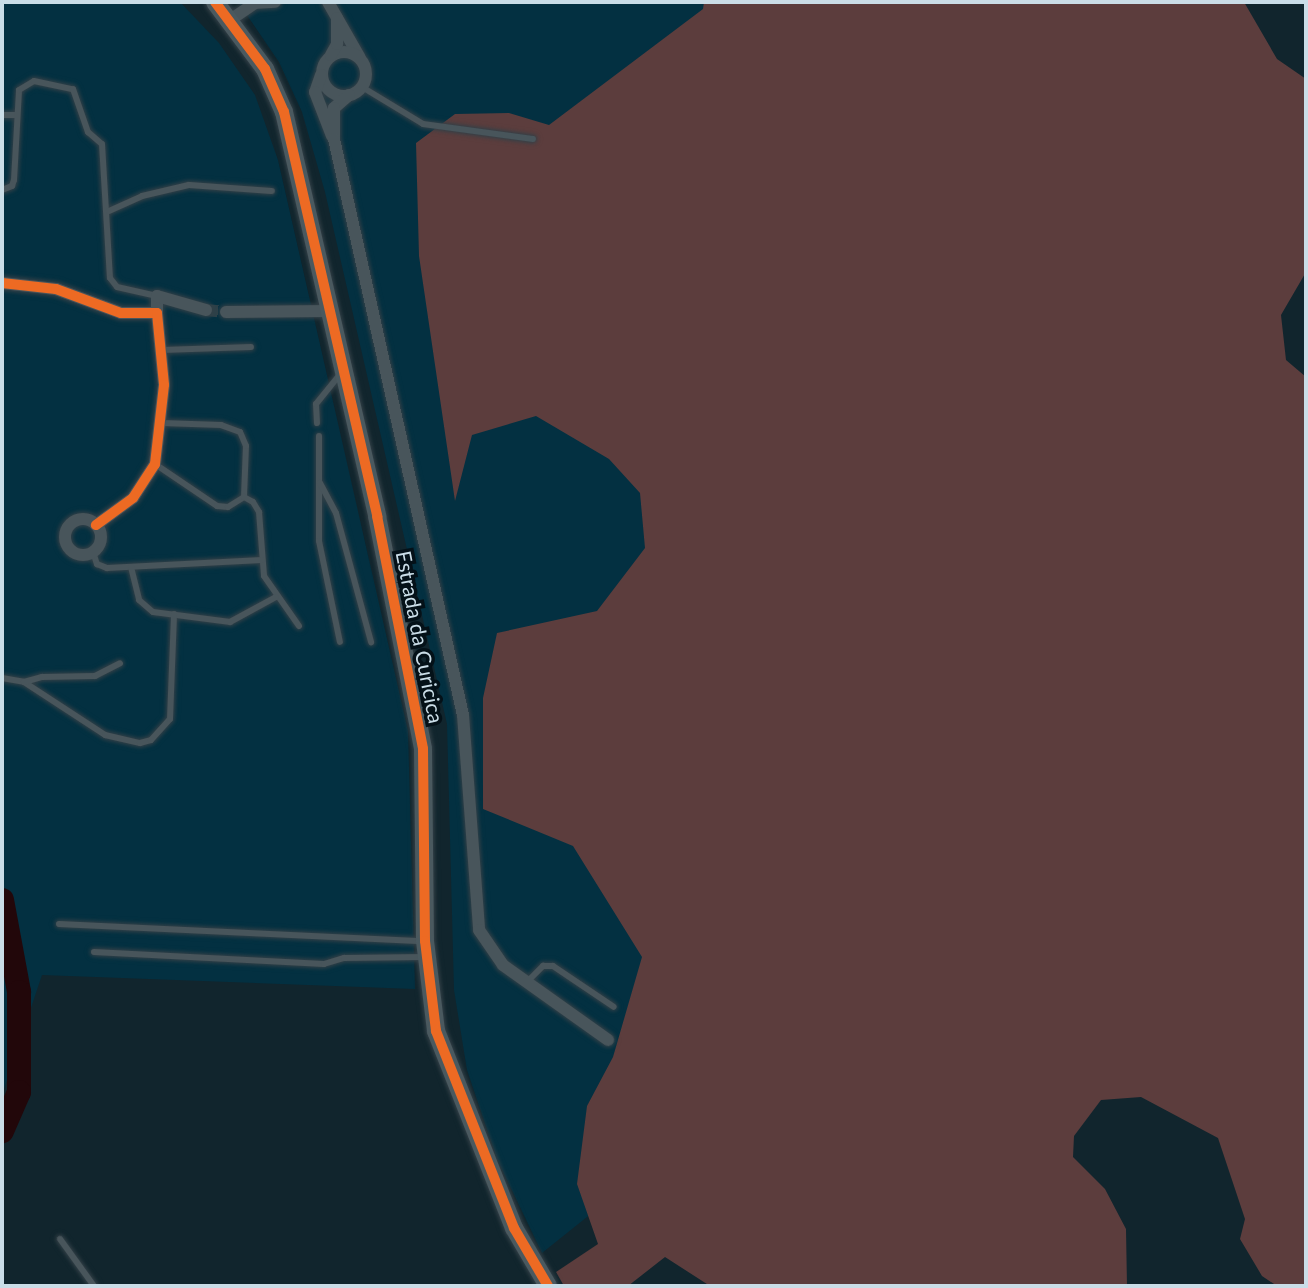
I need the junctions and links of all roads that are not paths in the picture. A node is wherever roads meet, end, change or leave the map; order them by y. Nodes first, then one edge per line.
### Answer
1 (215, 2) edge
2 (275, 2) edge
3 (328, 2) edge
4 (254, 3) edge
5 (337, 17) junction
6 (230, 20) junction
7 (331, 55) junction
8 (360, 58) junction
9 (321, 75) junction
10 (362, 87) junction
11 (349, 95) junction
12 (16, 115) junction
13 (2, 116) edge
14 (334, 139) junction
15 (533, 139) dead end
16 (2, 190) edge
17 (272, 191) dead end
18 (109, 211) junction
19 (2, 284) edge
20 (157, 296) junction
21 (206, 310) tunnel mouth
22 (328, 311) junction
23 (226, 312) tunnel mouth
24 (157, 313) junction
25 (251, 346) dead end
26 (162, 350) junction
27 (342, 372) junction
28 (162, 423) junction
29 (317, 423) dead end
30 (319, 436) dead end
31 (155, 464) junction
32 (319, 481) junction
33 (244, 497) junction
34 (96, 525) junction
35 (93, 552) junction
36 (262, 560) junction
37 (131, 567) junction
38 (276, 597) junction
39 (174, 614) junction
40 (299, 625) dead end
41 (340, 642) dead end
42 (371, 642) dead end
43 (120, 663) dead end
44 (2, 678) edge
45 (24, 682) junction
46 (59, 924) dead end
47 (425, 948) junction
48 (94, 952) dead end
49 (527, 982) junction
50 (614, 1007) dead end
51 (608, 1040) dead end
52 (60, 1239) dead end
53 (94, 1286) edge
54 (548, 1286) edge

1 - 6 street, Estrada da Curicica
2 - 4 street
3 - 5 street
4 - 6 street
5 - 7 street
5 - 8 street
6 - 22 street, Estrada da Curicica
7 - 8 street
7 - 9 street
8 - 10 street
9 - 11 street
9 - 14 street
10 - 11 street
10 - 15 lane
11 - 14 street
12 - 13 lane
12 - 16 lane
12 - 18 lane
14 - 49 street
17 - 18 lane
18 - 20 lane
19 - 24 street
20 - 21 street
20 - 24 street
22 - 23 street
22 - 27 street, Estrada da Curicica
24 - 26 street
25 - 26 lane
26 - 28 street
27 - 29 lane
27 - 47 street, Estrada da Curicica
28 - 31 street
28 - 33 lane
30 - 32 lane
31 - 33 lane
31 - 34 street
32 - 41 lane
32 - 42 lane
33 - 36 lane
34 - 35 street
34 - 35 street
35 - 37 lane
36 - 37 lane
36 - 38 lane
37 - 39 lane
38 - 39 lane
38 - 40 lane
39 - 45 lane
43 - 45 lane
44 - 45 lane
46 - 47 lane
47 - 48 lane
47 - 54 street, Estrada da Curicica
49 - 50 lane
49 - 51 street
52 - 53 lane

